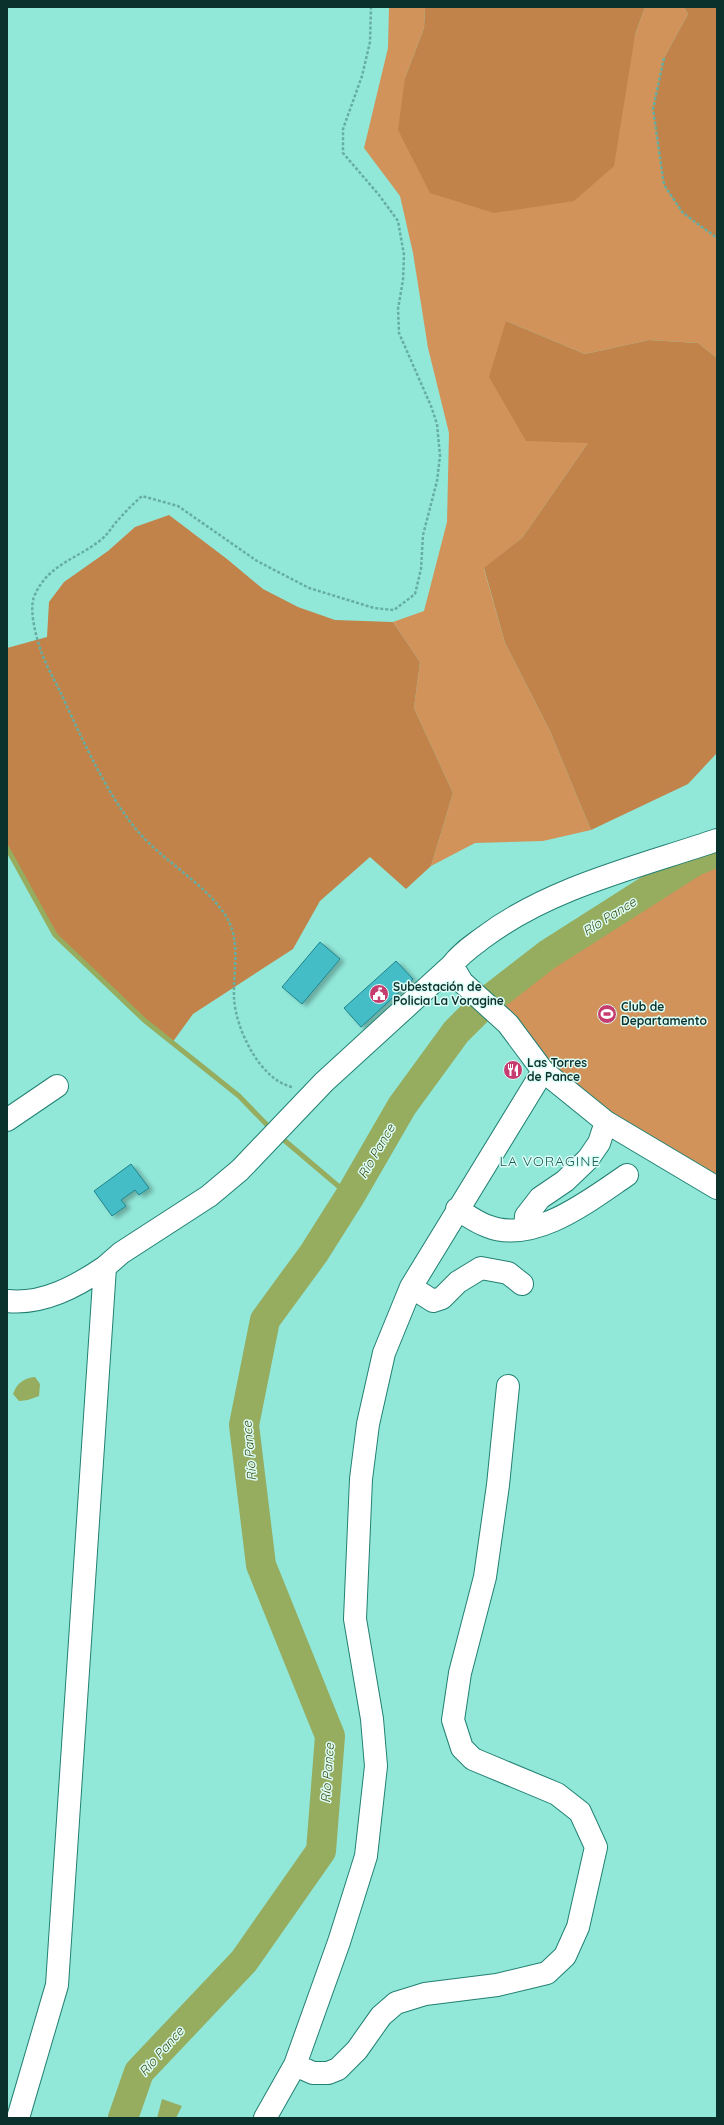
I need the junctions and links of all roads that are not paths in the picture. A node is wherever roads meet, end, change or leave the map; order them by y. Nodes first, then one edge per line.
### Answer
1 (717, 840) edge
2 (457, 974) junction
3 (543, 1071) junction
4 (58, 1086) dead end
5 (7, 1119) edge
6 (606, 1122) junction
7 (627, 1175) dead end
8 (717, 1188) edge
9 (458, 1209) junction
10 (525, 1228) junction
11 (105, 1267) junction
12 (522, 1284) dead end
13 (411, 1287) junction
14 (7, 1301) edge
15 (508, 1386) dead end
16 (295, 2065) junction
17 (18, 2118) edge
18 (265, 2118) edge

1 - 2 street
2 - 3 street
2 - 11 street
3 - 6 street
3 - 9 street
4 - 5 street
6 - 8 street
6 - 10 street
7 - 10 street
9 - 10 street
9 - 13 street
11 - 14 street
11 - 17 street
12 - 13 street
13 - 16 street
15 - 16 street
16 - 18 street

